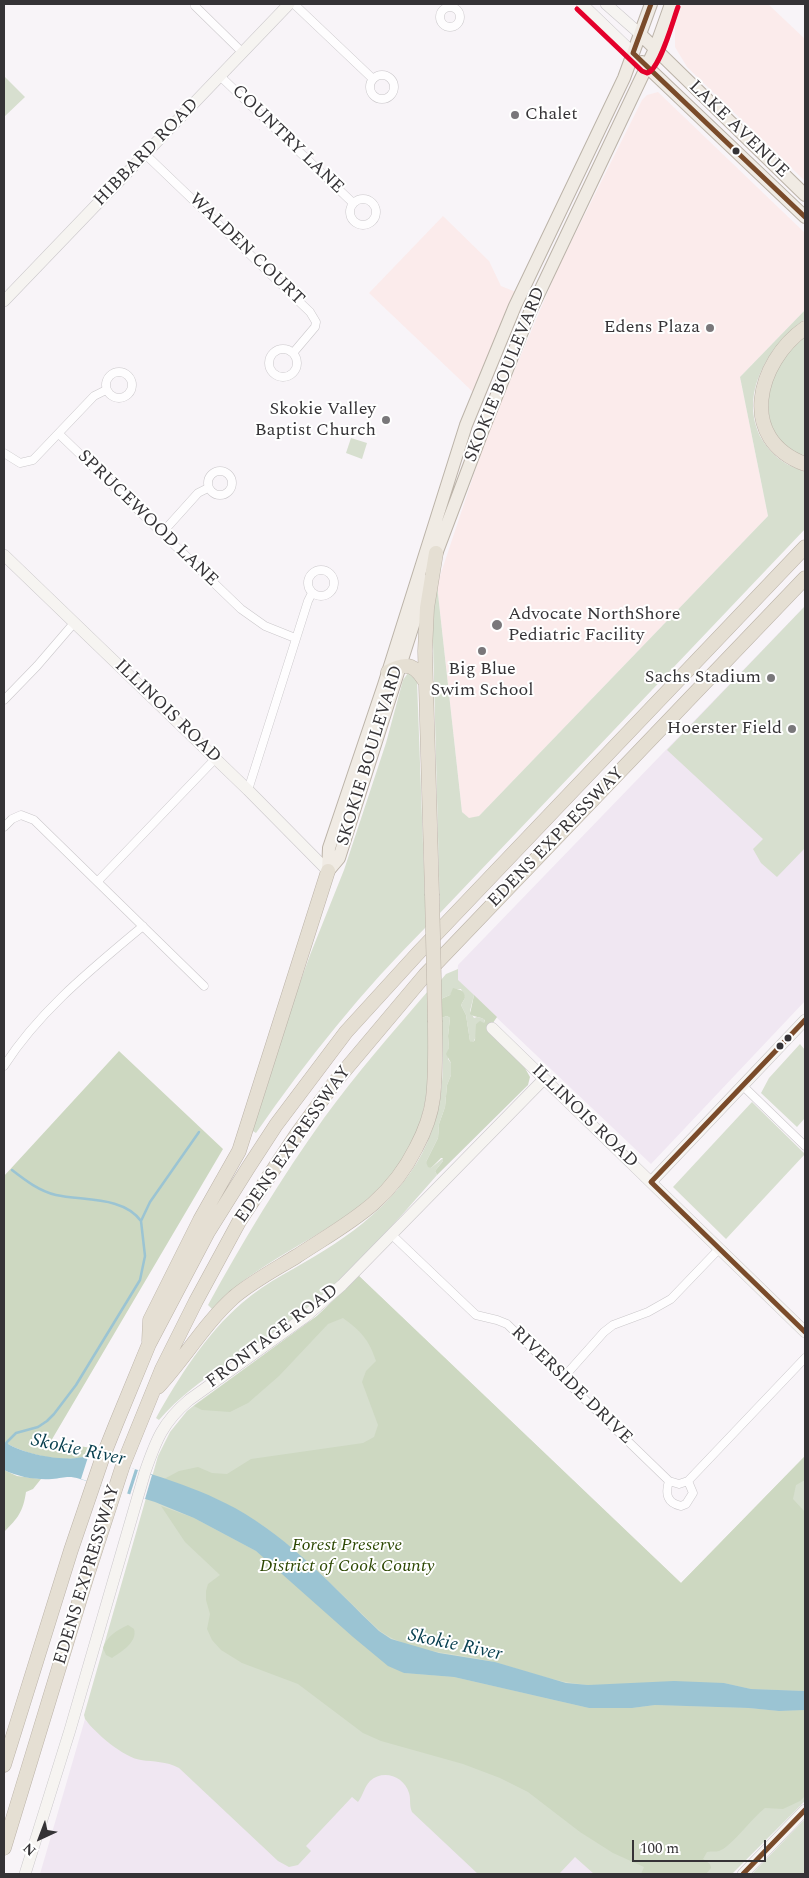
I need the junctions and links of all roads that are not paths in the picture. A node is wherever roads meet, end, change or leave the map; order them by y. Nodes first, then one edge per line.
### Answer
1 (289, 4) edge
2 (294, 4) edge
3 (435, 4) edge
4 (582, 4) edge
5 (606, 4) edge
6 (651, 4) edge
7 (672, 4) edge
8 (195, 6) dead end
9 (442, 10) dead end
10 (640, 34) junction
11 (655, 49) junction
12 (243, 52) junction
13 (632, 53) junction
14 (647, 66) junction
15 (220, 76) junction
16 (373, 80) dead end
17 (145, 154) junction
18 (805, 195) edge
19 (353, 203) dead end
20 (805, 217) edge
21 (4, 301) edge
22 (805, 328) edge
23 (293, 352) dead end
24 (106, 390) dead end
25 (59, 434) junction
26 (4, 453) edge
27 (805, 464) edge
28 (208, 488) dead end
29 (162, 532) junction
30 (805, 547) edge
31 (436, 553) junction
32 (4, 555) edge
33 (805, 578) edge
34 (312, 593) dead end
35 (74, 623) junction
36 (296, 638) junction
37 (394, 669) junction
38 (427, 686) junction
39 (4, 700) edge
40 (215, 759) junction
41 (248, 790) junction
42 (4, 827) edge
43 (328, 870) junction
44 (98, 881) junction
45 (143, 926) junction
46 (204, 986) dead end
47 (805, 1020) edge
48 (492, 1028) dead end
49 (4, 1066) edge
50 (544, 1079) junction
51 (742, 1085) junction
52 (805, 1146) edge
53 (651, 1182) junction
54 (392, 1235) junction
55 (719, 1249) junction
56 (805, 1332) edge
57 (149, 1344) junction
58 (805, 1358) edge
59 (563, 1378) junction
60 (151, 1395) junction
61 (669, 1481) junction
62 (688, 1481) junction
63 (4, 1765) edge
64 (805, 1810) edge
65 (4, 1848) edge
66 (25, 1874) edge
67 (743, 1874) edge

1 - 12 street, HIBBARD ROAD
2 - 16 street
3 - 9 street
4 - 13 street, LAKE AVENUE
5 - 10 street, LAKE AVENUE
6 - 10 main road, SKOKIE BOULEVARD
7 - 11 main road, SKOKIE BOULEVARD
8 - 12 street
10 - 11 main road, LAKE AVENUE
10 - 13 main road, SKOKIE BOULEVARD
11 - 14 main road, SKOKIE BOULEVARD
11 - 18 main road, LAKE AVENUE
12 - 15 street, HIBBARD ROAD
13 - 14 main road, LAKE AVENUE
13 - 37 main road, SKOKIE BOULEVARD
14 - 20 main road, LAKE AVENUE
14 - 31 main road, SKOKIE BOULEVARD
15 - 17 street, HIBBARD ROAD
15 - 19 street, COUNTRY LANE
17 - 21 street, HIBBARD ROAD
17 - 23 street, WALDEN COURT
22 - 27 highway
24 - 25 street
25 - 26 street
25 - 29 street, SPRUCEWOOD LANE
28 - 29 street
29 - 36 street, SPRUCEWOOD LANE
30 - 57 highway, EDENS EXPRESSWAY
31 - 37 main road, SKOKIE BOULEVARD
31 - 38 highway
32 - 35 street, ILLINOIS ROAD
33 - 60 highway, EDENS EXPRESSWAY
34 - 36 street
35 - 39 street
35 - 40 street, ILLINOIS ROAD
36 - 41 street
37 - 38 highway
37 - 43 main road, SKOKIE BOULEVARD
38 - 60 highway, bridge
40 - 41 street, ILLINOIS ROAD
40 - 44 street
41 - 43 street, ILLINOIS ROAD
42 - 44 street
43 - 57 highway
44 - 45 street
45 - 46 street
45 - 49 street
47 - 51 street
48 - 50 street, ILLINOIS ROAD
50 - 53 street, ILLINOIS ROAD
50 - 54 street, FRONTAGE ROAD
51 - 52 street
51 - 53 street
53 - 55 street, ILLINOIS ROAD
54 - 59 street, RIVERSIDE DRIVE
54 - 66 street, FRONTAGE ROAD
55 - 56 street, ILLINOIS ROAD
55 - 59 street
57 - 63 highway, EDENS EXPRESSWAY
58 - 62 street
59 - 61 street, RIVERSIDE DRIVE
60 - 65 highway, EDENS EXPRESSWAY
61 - 62 street, RIVERSIDE DRIVE
61 - 62 street
64 - 67 street

